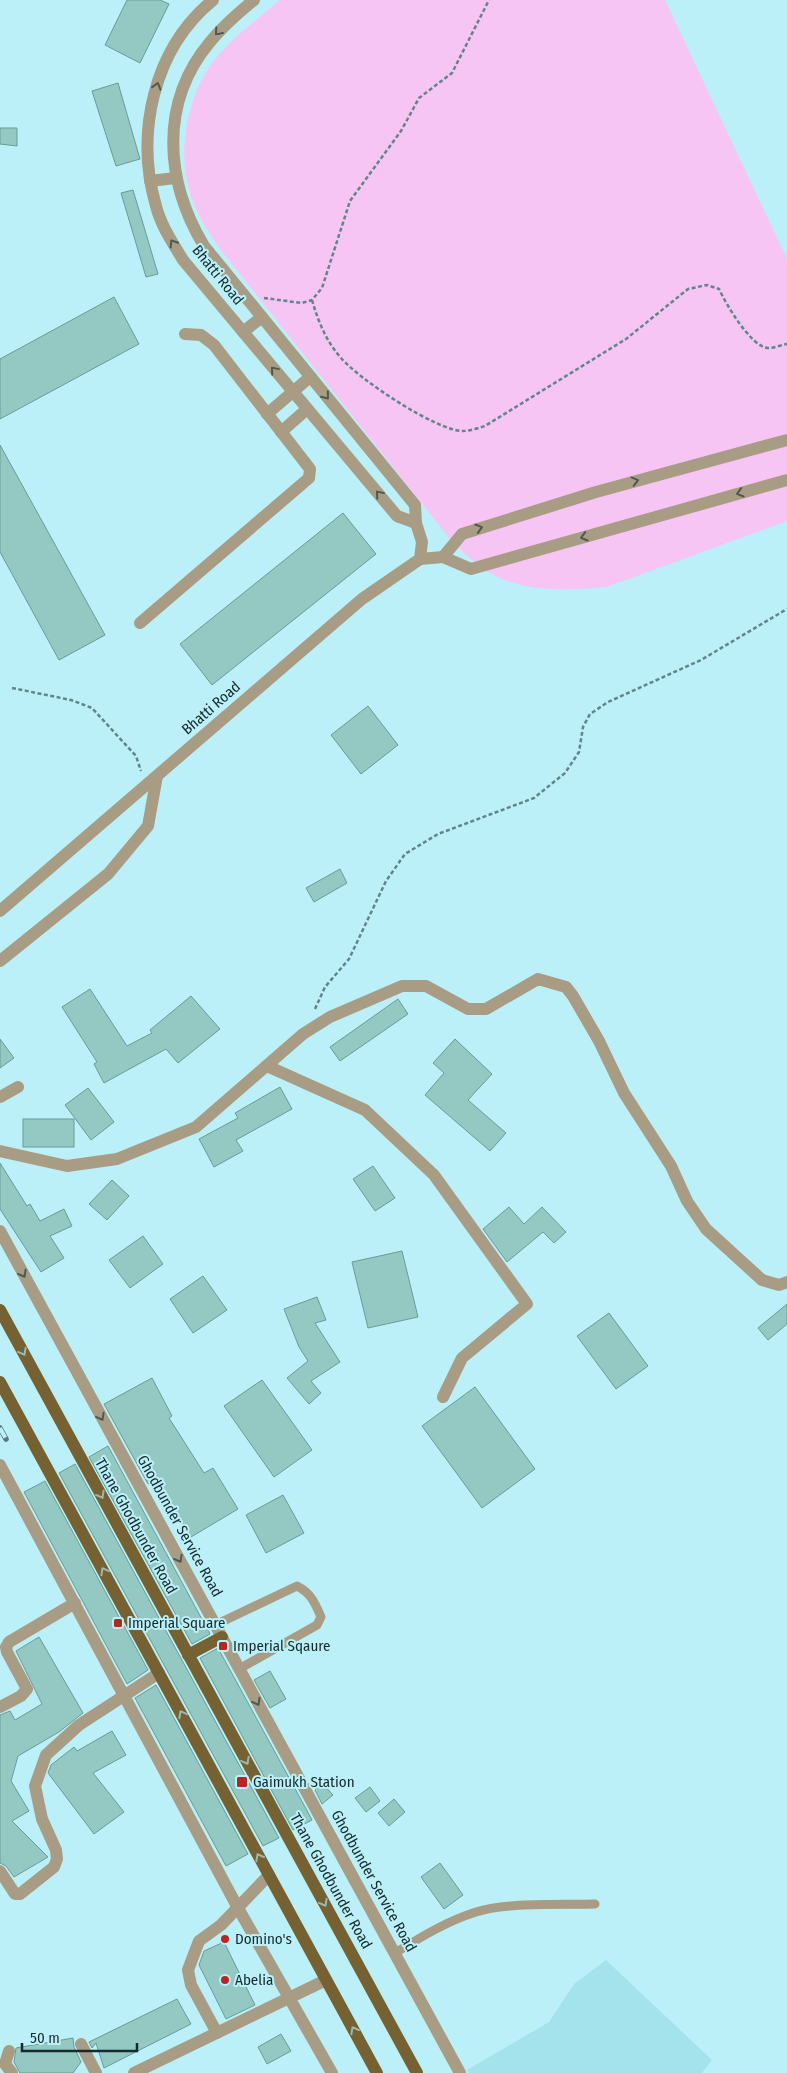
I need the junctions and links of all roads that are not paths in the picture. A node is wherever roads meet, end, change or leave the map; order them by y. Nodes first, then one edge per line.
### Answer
1 (213, 0) edge
2 (254, 0) edge
3 (175, 178) junction
4 (150, 181) junction
5 (262, 317) junction
6 (243, 332) junction
7 (185, 334) dead end
8 (310, 377) junction
9 (293, 392) junction
10 (307, 409) junction
11 (267, 414) junction
12 (281, 432) junction
13 (787, 440) edge
14 (787, 480) edge
15 (416, 524) junction
16 (443, 557) junction
17 (420, 559) junction
18 (140, 623) dead end
19 (157, 776) junction
20 (0, 911) edge
21 (0, 961) edge
22 (267, 1066) junction
23 (18, 1088) dead end
24 (0, 1097) edge
25 (0, 1151) edge
26 (0, 1231) edge
27 (787, 1282) edge
28 (0, 1310) edge
29 (0, 1382) edge
30 (443, 1396) dead end
31 (0, 1465) edge
32 (75, 1603) junction
33 (215, 1625) junction
34 (222, 1637) junction
35 (188, 1655) junction
36 (239, 1669) junction
37 (160, 1673) junction
38 (124, 1695) junction
39 (0, 1707) edge
40 (0, 1871) edge
41 (269, 1875) junction
42 (595, 1904) dead end
43 (238, 1908) junction
44 (395, 1953) junction
45 (326, 1980) junction
46 (290, 1998) junction
47 (217, 2033) junction
48 (81, 2044) dead end
49 (9, 2051) dead end
50 (94, 2072) edge
51 (327, 2072) edge
52 (12, 2073) edge
53 (134, 2073) edge
54 (377, 2073) edge
55 (417, 2073) edge
56 (460, 2073) edge

4 -> 1 street, Bhatti Road
2 -> 3 street, Bhatti Road
3 - 4 street
3 - 5 street, Bhatti Road
6 -> 4 street, Bhatti Road
5 - 6 street
5 - 8 street, Bhatti Road
9 -> 6 street, Bhatti Road
7 - 11 street
8 - 9 street
8 -> 15 street, Bhatti Road
9 - 10 street, Bhatti Road
9 - 11 street
10 - 12 street
15 -> 10 street, Bhatti Road
11 - 12 street
12 - 18 street
16 -> 13 street
14 -> 16 street
15 - 17 street, Bhatti Road
16 - 17 street
17 - 19 street, Bhatti Road
19 - 20 street, Bhatti Road
19 - 21 street
22 - 25 street
22 - 27 street
22 - 30 street
23 - 24 street
26 -> 33 street, Ghodbunder Service Road
28 -> 35 main road, Thane Ghodbunder Road
37 -> 29 main road
31 - 32 street
32 - 38 street
32 - 39 street
33 - 34 street, Ghodbunder Service Road
33 - 36 lane
34 - 35 main road
34 - 36 street, Ghodbunder Service Road
35 -> 55 main road, Thane Ghodbunder Road
36 -> 44 street, Ghodbunder Service Road
37 - 38 street
41 -> 37 main road
38 - 40 street
38 - 43 street
41 - 43 street
41 - 45 main road
42 - 44 lane
43 - 46 street
43 - 47 street
44 - 56 street, Ghodbunder Service Road
45 - 46 street
54 -> 45 main road
46 - 47 street
46 - 51 street
47 - 53 street
48 - 50 street
49 - 52 street

